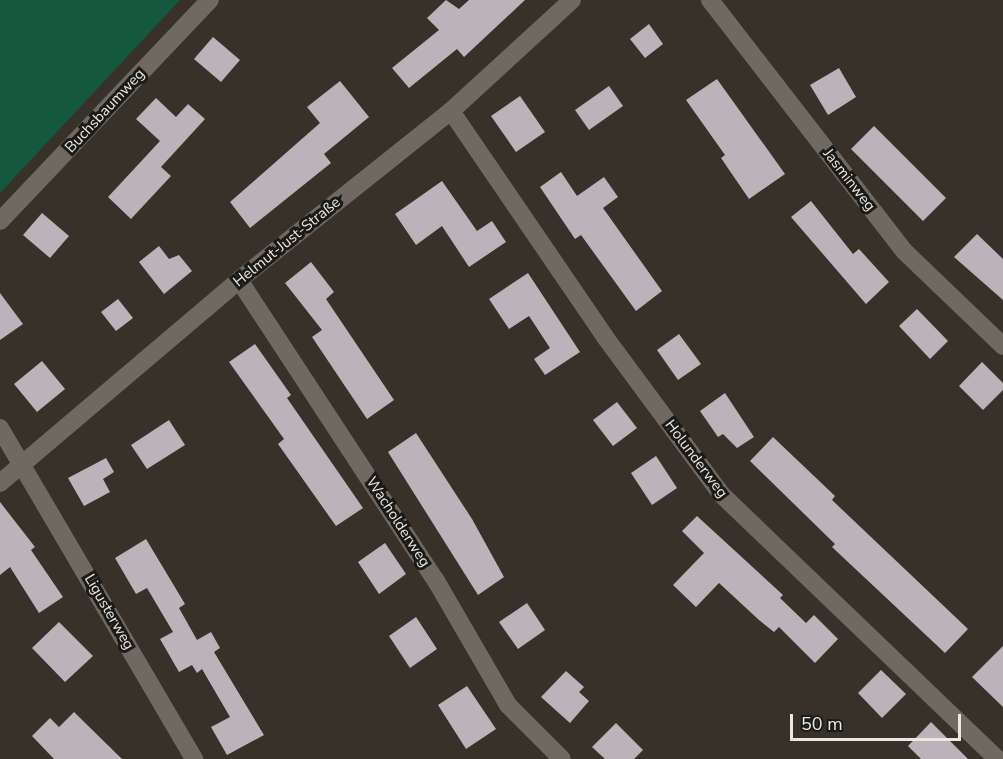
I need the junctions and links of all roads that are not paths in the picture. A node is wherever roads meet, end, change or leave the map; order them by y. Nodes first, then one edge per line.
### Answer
1 (210, 0) edge
2 (572, 0) edge
3 (710, 0) edge
4 (451, 111) junction
5 (0, 221) edge
6 (239, 280) junction
7 (1003, 346) edge
8 (0, 428) edge
9 (24, 466) junction
10 (0, 483) edge
11 (552, 756) edge
12 (194, 759) edge
13 (997, 759) edge

1 - 5 street, Buchsbaumweg
2 - 4 street, Helmut-Just-Straße
3 - 7 street, Jasminweg
4 - 6 street, Helmut-Just-Straße
4 - 13 street, Holunderweg
6 - 9 street, Helmut-Just-Straße
6 - 11 street, Wacholderweg
8 - 9 street, Ligusterweg
9 - 10 street, Helmut-Just-Straße
9 - 12 street, Ligusterweg

